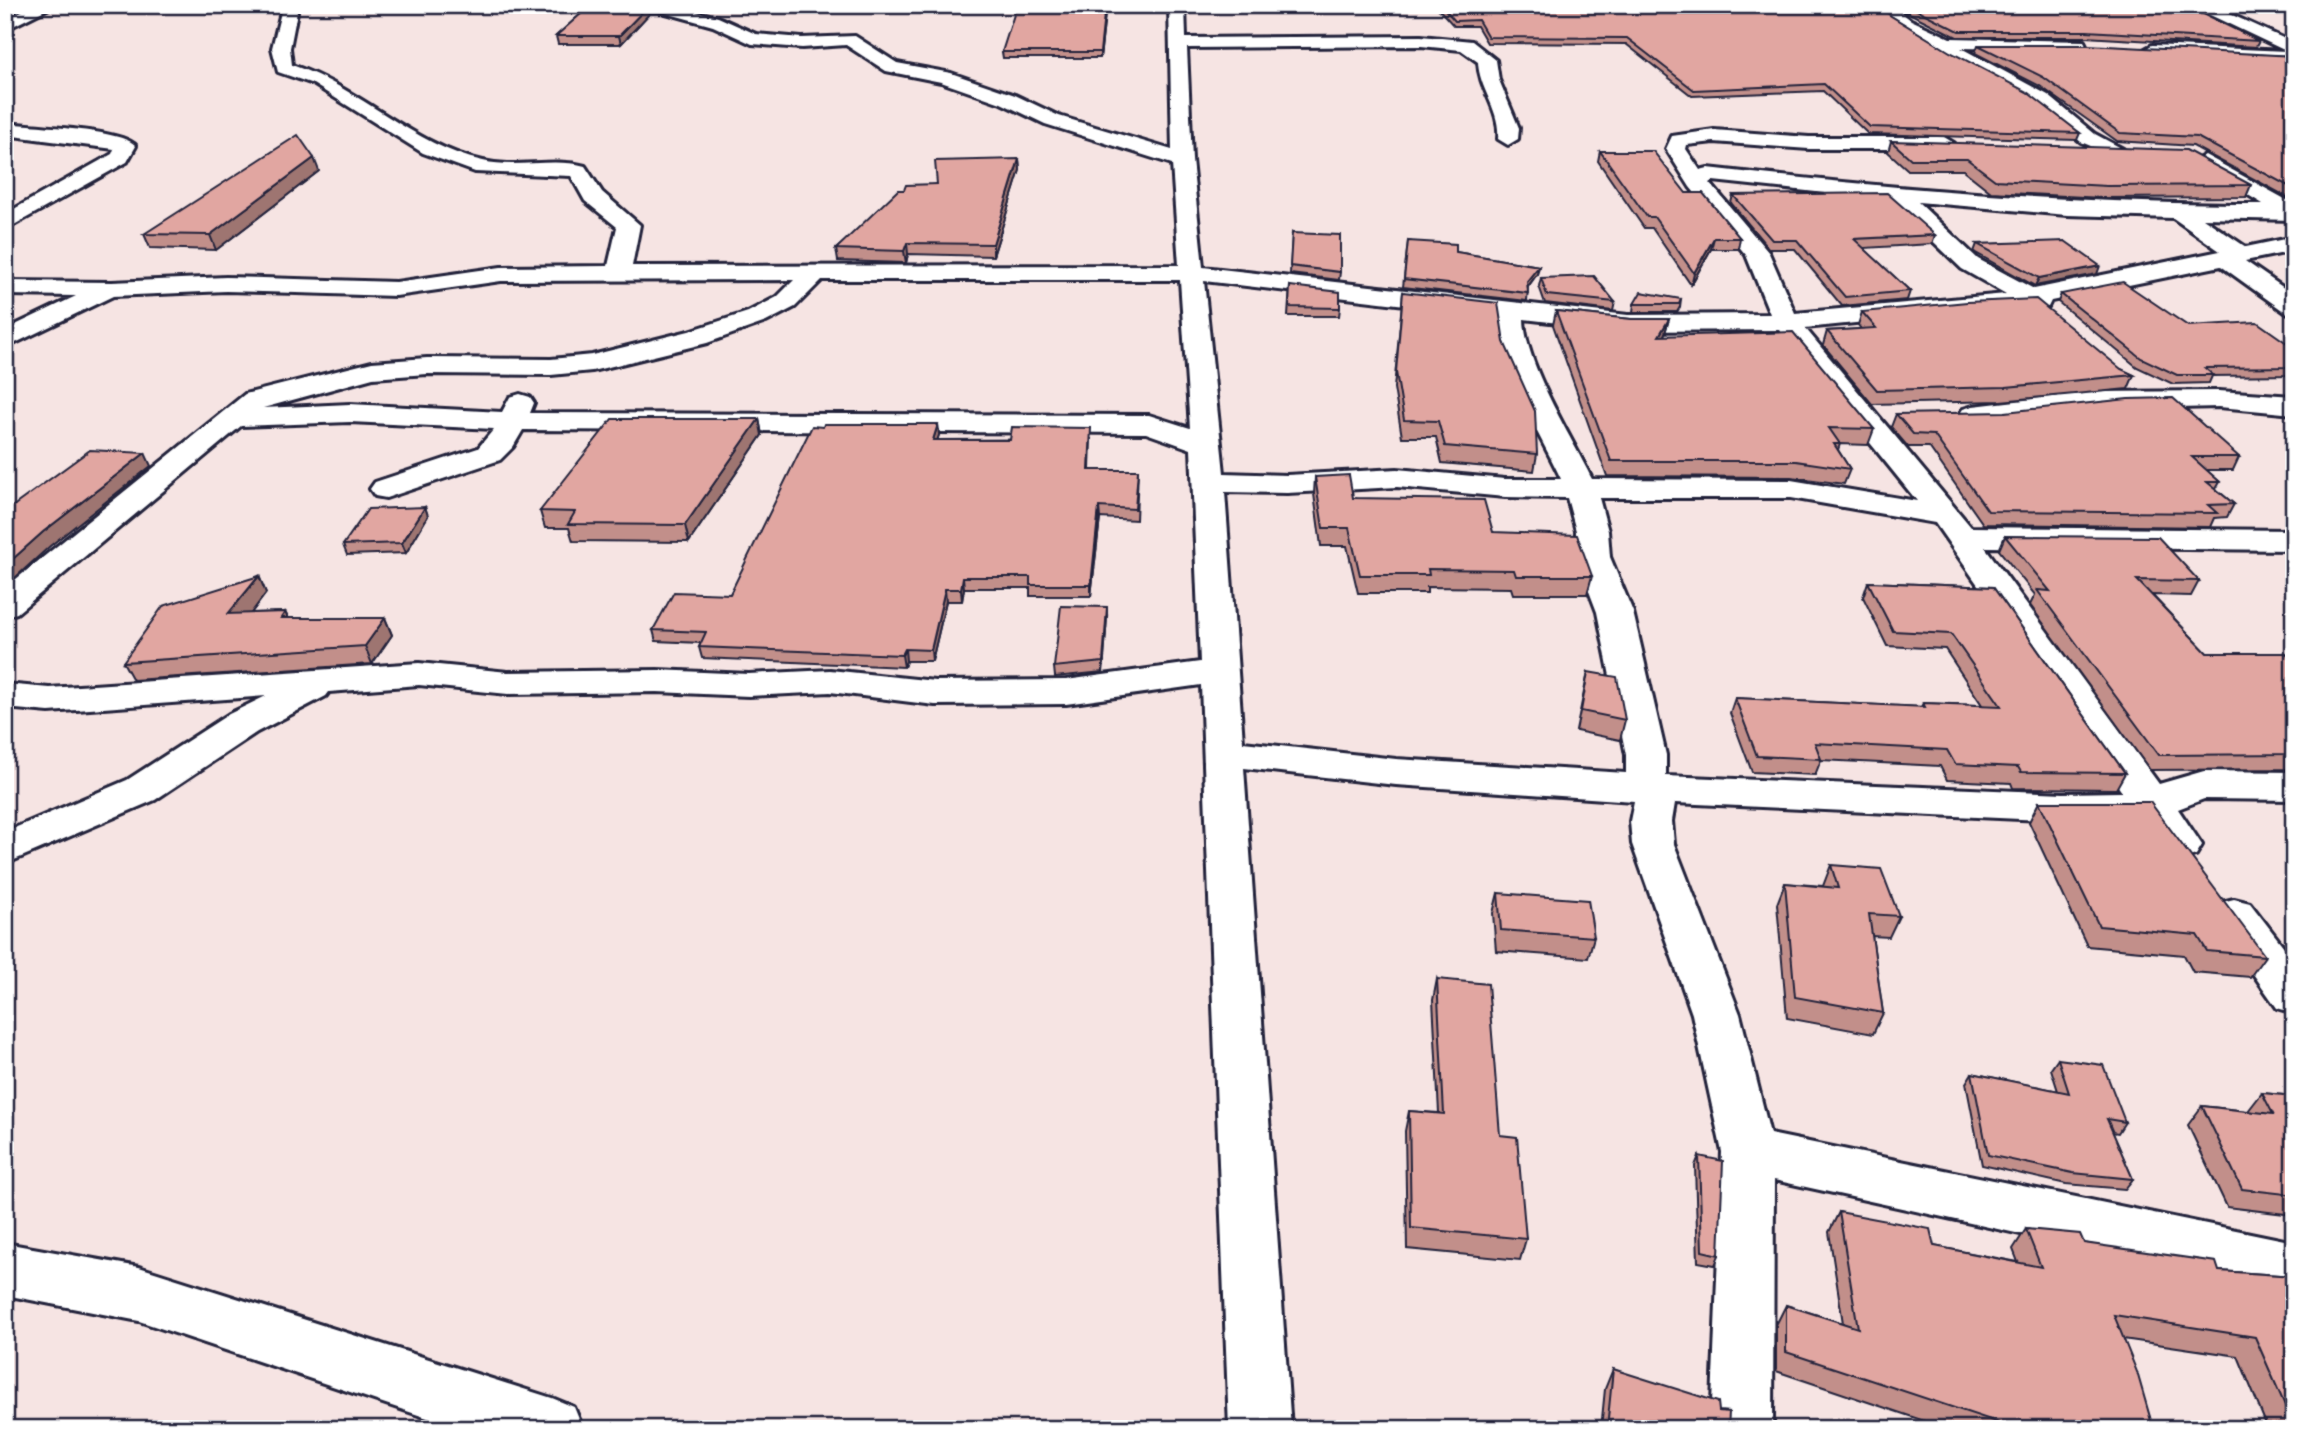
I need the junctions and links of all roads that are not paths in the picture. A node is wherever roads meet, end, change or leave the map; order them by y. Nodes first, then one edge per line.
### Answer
1 (47, 5) edge
2 (284, 5) edge
3 (645, 5) edge
4 (1177, 5) edge
5 (1881, 5) edge
6 (2197, 5) edge
7 (5, 25) edge
8 (1177, 43) junction
9 (1947, 43) junction
10 (2099, 47) edge
11 (2128, 49) edge
12 (2294, 50) edge
13 (2294, 57) edge
14 (5, 129) edge
15 (1508, 139) dead end
16 (1967, 144) edge
17 (2061, 147) edge
18 (2113, 149) junction
19 (2137, 150) edge
20 (2185, 152) edge
21 (1182, 160) junction
22 (1698, 182) junction
23 (1896, 194) junction
24 (2178, 211) junction
25 (2291, 212) edge
26 (5, 223) edge
27 (2294, 244) edge
28 (2232, 256) junction
29 (817, 272) junction
30 (619, 273) junction
31 (1194, 273) junction
32 (5, 288) edge
33 (111, 289) junction
34 (2044, 307) junction
35 (2294, 307) edge
36 (1516, 309) junction
37 (1786, 322) junction
38 (5, 341) edge
39 (551, 367) junction
40 (2126, 375) edge
41 (2177, 400) junction
42 (2294, 405) edge
43 (1866, 415) junction
44 (1903, 416) edge
45 (1952, 416) edge
46 (232, 418) junction
47 (512, 422) junction
48 (1206, 444) junction
49 (1209, 482) junction
50 (1580, 487) junction
51 (386, 489) dead end
52 (1954, 526) junction
53 (2294, 540) edge
54 (5, 606) edge
55 (1218, 671) junction
56 (334, 681) junction
57 (5, 695) edge
58 (1222, 753) junction
59 (2294, 786) edge
60 (1650, 789) junction
61 (2152, 806) junction
62 (5, 849) edge
63 (2294, 995) edge
64 (1748, 1152) junction
65 (2294, 1268) edge
66 (5, 1269) edge
67 (552, 1429) edge
68 (1260, 1429) edge
69 (1742, 1429) edge

1 - 7 street
2 - 30 street
3 - 21 street
4 - 8 street
5 - 9 street
6 - 12 street
8 - 15 street
8 - 21 street
9 - 10 street
9 - 18 street
11 - 13 street
14 - 26 street
16 - 22 street
17 - 18 street
18 - 19 street
20 - 25 street
21 - 31 street
22 - 23 street
22 - 37 street
23 - 24 street
23 - 34 street
24 - 25 street
24 - 28 street
27 - 28 street
28 - 34 street
28 - 35 street
29 - 30 street
29 - 31 street
29 - 39 street
30 - 33 street
31 - 36 street
31 - 48 street
32 - 33 street
33 - 38 street
34 - 37 street
36 - 37 street
36 - 50 street
37 - 43 street
39 - 46 street
39 - 47 street
40 - 41 street
41 - 42 street
41 - 45 street
43 - 44 street
43 - 52 street
46 - 47 street
46 - 54 street
47 - 48 street
47 - 51 street
48 - 49 street
49 - 50 street
49 - 55 street
50 - 52 street
50 - 60 street
52 - 53 street
52 - 61 street
55 - 56 street
55 - 58 street
56 - 57 street
56 - 62 street
58 - 60 street
58 - 68 street
59 - 61 street
60 - 61 street
60 - 64 street
61 - 63 street
64 - 65 street
64 - 69 street
66 - 67 street

